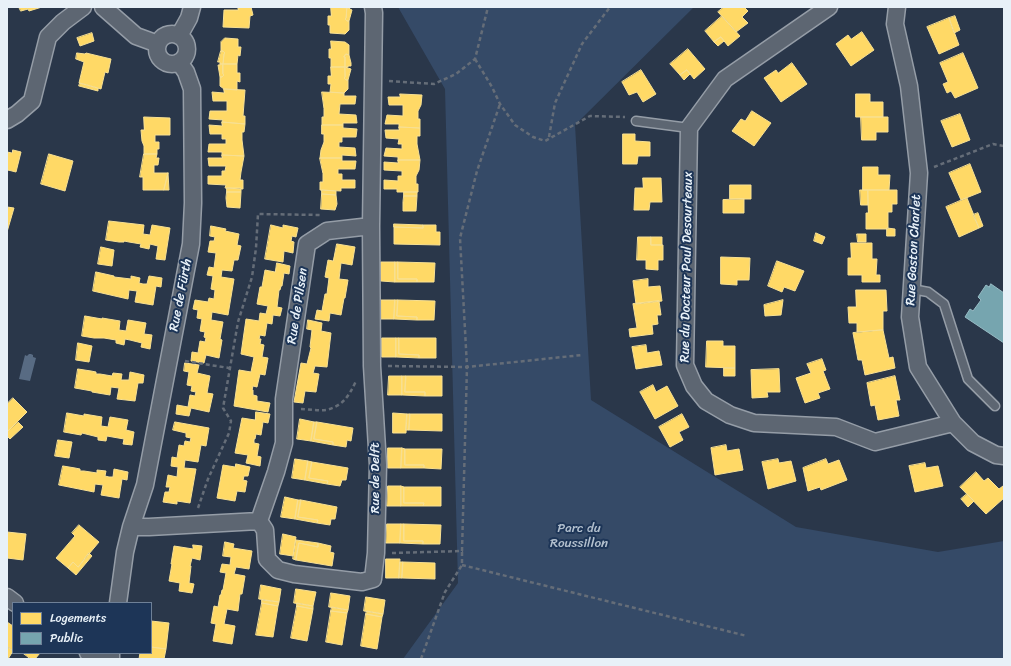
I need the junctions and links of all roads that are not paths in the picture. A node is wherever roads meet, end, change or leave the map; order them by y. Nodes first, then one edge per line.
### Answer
1 (82, 7) edge
2 (103, 7) edge
3 (192, 7) edge
4 (373, 7) edge
5 (829, 7) edge
6 (897, 7) edge
7 (179, 36) junction
8 (158, 44) junction
9 (179, 62) junction
10 (7, 120) edge
11 (636, 121) road end
12 (689, 128) junction
13 (371, 226) junction
14 (912, 289) junction
15 (996, 406) dead end
16 (953, 424) junction
17 (1004, 456) edge
18 (259, 521) junction
19 (131, 526) junction
20 (118, 602) edge

1 - 10 street
2 - 8 street
3 - 7 street
4 - 13 street
5 - 12 street
6 - 14 street, Rue Gaston Charlet
7 - 8 street
7 - 9 street
8 - 9 street
9 - 19 street, Rue de Fürth
11 - 12 lane
12 - 16 street, Rue du Docteur Paul Desourteaux
13 - 18 street, Rue de Pilsen
13 - 18 street, Rue de Delft
14 - 15 lane
14 - 16 street, Rue Gaston Charlet
16 - 17 street, Rue Gaston Charlet
18 - 19 street
19 - 20 street, Rue de Fürth

